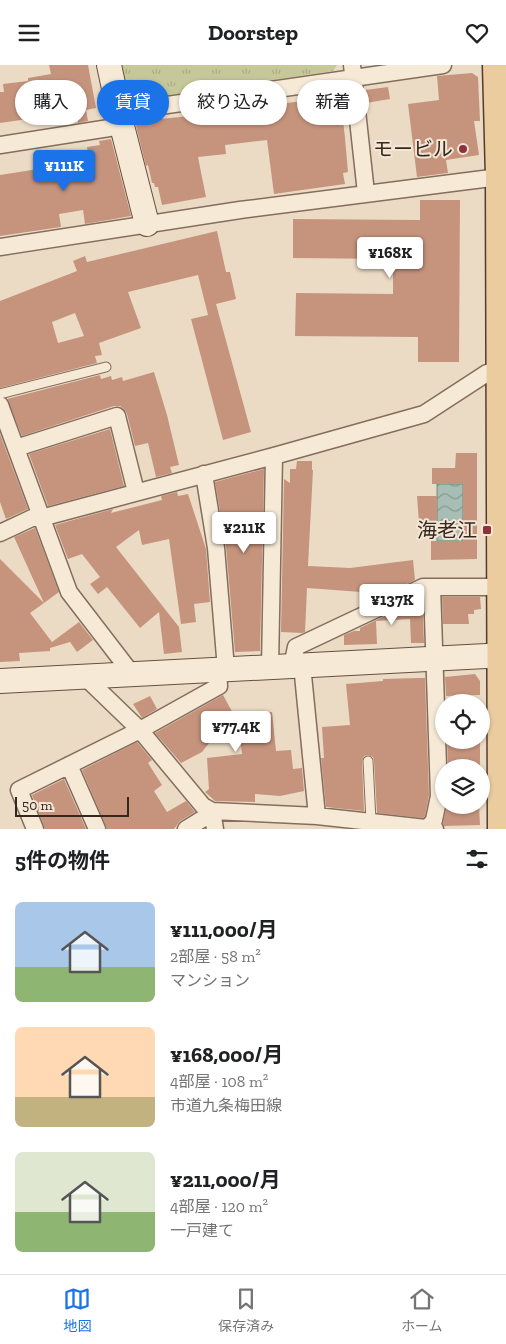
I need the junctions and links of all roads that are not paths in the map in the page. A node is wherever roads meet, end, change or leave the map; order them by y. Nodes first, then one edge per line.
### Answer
1 (109, 65) edge
2 (443, 65) edge
3 (496, 65) edge
4 (353, 72) edge
5 (112, 80) edge
6 (169, 109) edge
7 (97, 124) edge
8 (122, 125) edge
9 (0, 145) edge
10 (499, 177) junction
11 (366, 193) junction
12 (147, 225) junction
13 (0, 247) edge
14 (503, 270) edge
15 (106, 367) dead end
16 (500, 371) junction
17 (0, 394) edge
18 (0, 405) edge
19 (16, 448) junction
20 (274, 456) junction
21 (204, 474) junction
22 (136, 492) junction
23 (41, 518) junction
24 (0, 533) edge
25 (432, 587) junction
26 (489, 587) dead end
27 (503, 655) edge
28 (434, 659) junction
29 (288, 666) junction
30 (222, 669) junction
31 (132, 674) junction
32 (85, 677) junction
33 (0, 681) edge
34 (140, 730) junction
35 (368, 761) dead end
36 (69, 765) junction
37 (212, 811) junction
38 (317, 816) junction
39 (371, 821) junction
40 (35, 829) edge
41 (97, 829) edge
42 (186, 829) edge
43 (215, 829) edge
44 (430, 829) edge
45 (501, 829) edge

1 - 5 street
2 - 4 street
3 - 10 main road
4 - 6 street
4 - 11 street
7 - 9 street
8 - 12 street
10 - 11 street
10 - 14 main road
11 - 12 street
12 - 13 street
14 - 16 main road
15 - 17 lane
16 - 20 street
16 - 27 main road
18 - 19 street
19 - 22 street
19 - 23 street
20 - 21 street
20 - 29 street
21 - 22 street
21 - 30 street
22 - 23 street
23 - 24 street
23 - 31 street
25 - 26 street
25 - 28 street
25 - 29 street
27 - 28 street
27 - 45 main road
28 - 29 street
28 - 44 street
29 - 30 street
29 - 38 street
30 - 31 street
30 - 34 street
31 - 32 street
32 - 33 street
32 - 34 street
34 - 36 street
34 - 37 street
35 - 39 lane
36 - 40 street
36 - 41 street
37 - 38 street
37 - 42 street
37 - 43 street
38 - 39 street
39 - 44 street

